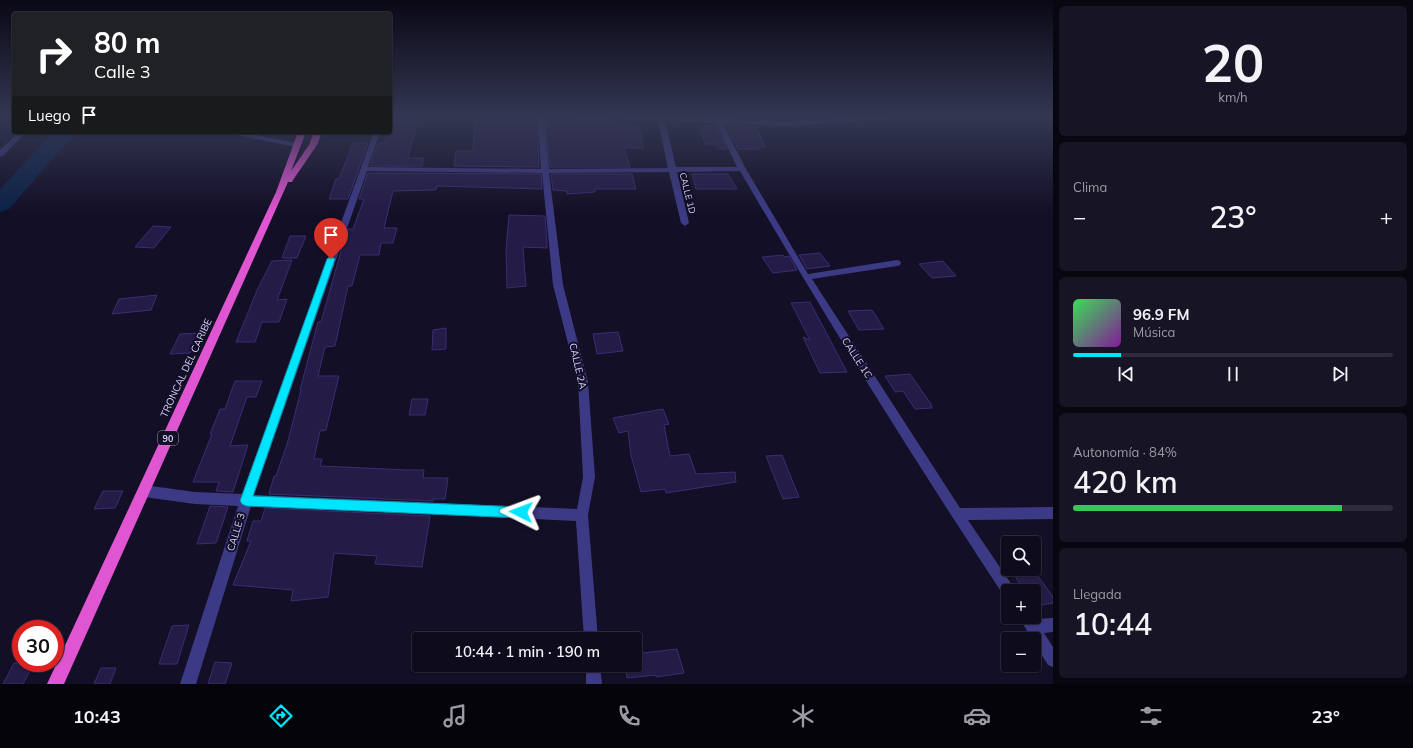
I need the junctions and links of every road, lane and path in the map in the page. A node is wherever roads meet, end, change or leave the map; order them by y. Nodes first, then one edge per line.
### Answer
1 (294, 150) edge
2 (310, 150) edge
3 (370, 150) edge
4 (543, 150) edge
5 (667, 150) edge
6 (732, 150) edge
7 (363, 169) junction
8 (672, 170) junction
9 (742, 170) junction
10 (545, 171) junction
11 (280, 192) junction
12 (685, 224) dead end
13 (897, 263) dead end
14 (806, 277) junction
15 (144, 491) junction
16 (246, 501) junction
17 (1053, 513) edge
18 (957, 514) junction
19 (582, 515) junction
20 (1004, 584) edge
21 (1041, 623) edge
22 (1031, 624) edge
23 (1053, 625) edge
24 (590, 632) edge
25 (1053, 660) edge
26 (593, 672) edge
27 (55, 684) edge
28 (188, 684) edge
29 (594, 684) edge

1 - 11 highway, TRONCAL DEL CARIBE / 90
2 - 11 highway, TRONCAL DEL CARIBE / 90
3 - 7 street, CALLE 3
4 - 10 street, CALLE 2A
5 - 8 street, CALLE 1D
6 - 9 street, CALLE 1C
7 - 10 street
7 - 16 street, CALLE 3
8 - 9 street
8 - 10 street
8 - 12 street, CALLE 1D
9 - 14 street, CALLE 1C
10 - 19 street, CALLE 2A
11 - 15 highway, TRONCAL DEL CARIBE / 90
13 - 14 street
14 - 18 street, CALLE 1C
15 - 16 street
15 - 27 highway, TRONCAL DEL CARIBE / 90
16 - 19 street
16 - 28 street, CALLE 3
17 - 18 street
18 - 20 street, CALLE 1C
19 - 24 street, CALLE 2A
21 - 23 street
22 - 25 street
26 - 29 street

